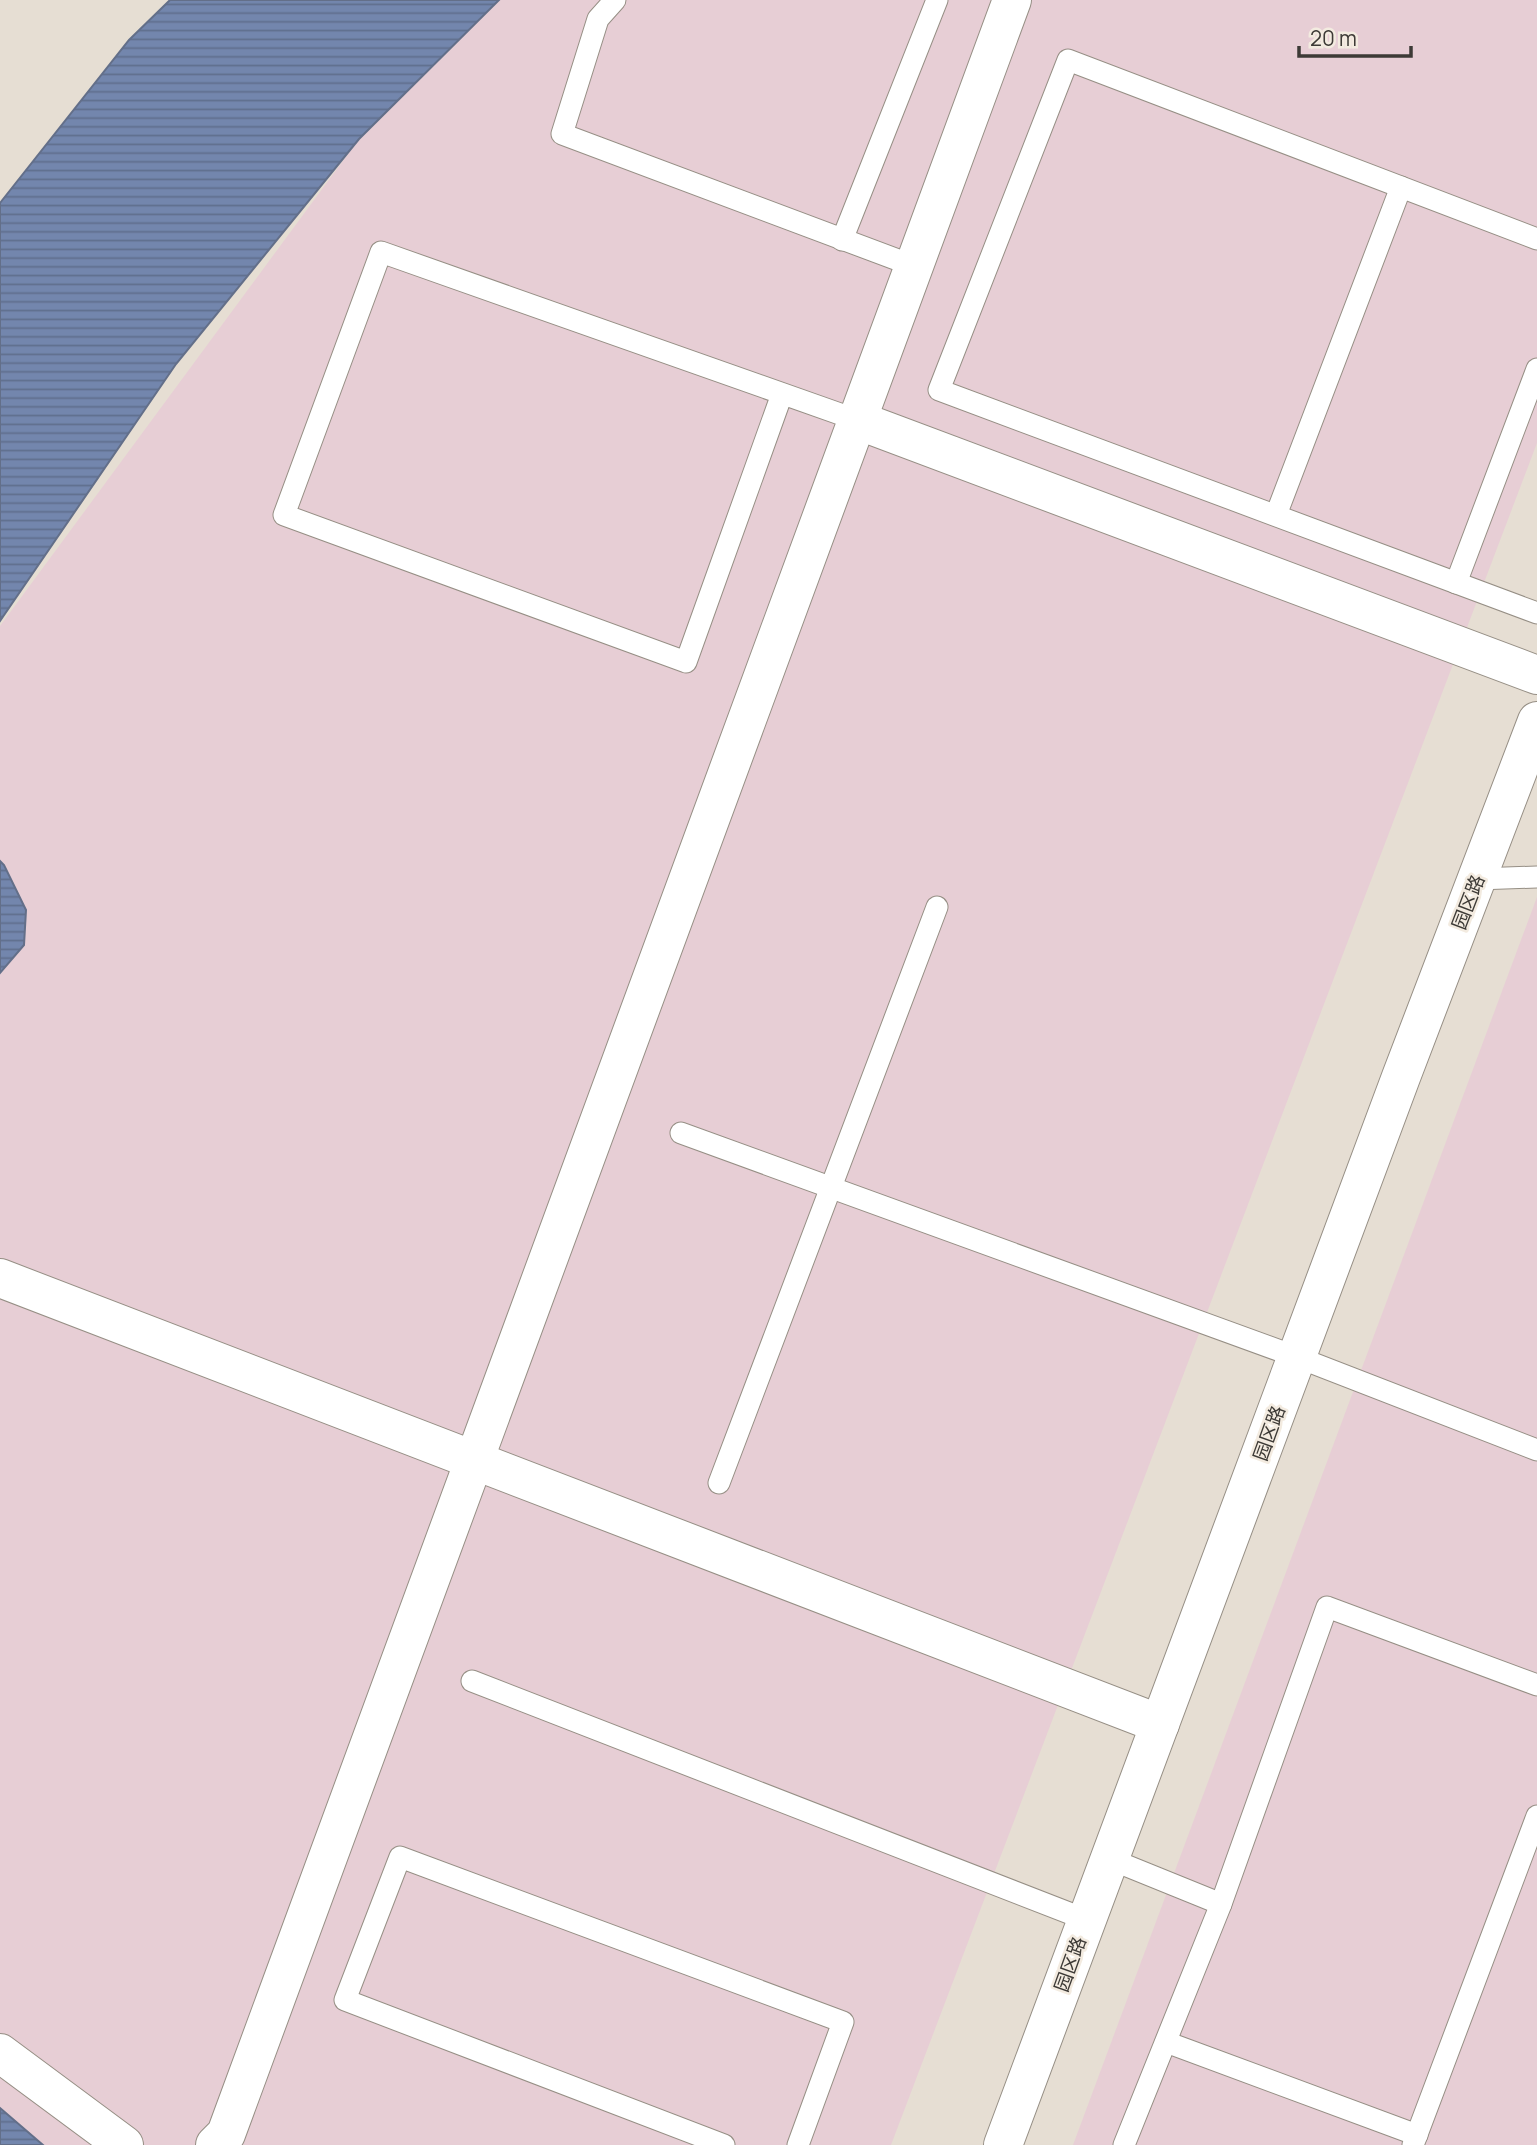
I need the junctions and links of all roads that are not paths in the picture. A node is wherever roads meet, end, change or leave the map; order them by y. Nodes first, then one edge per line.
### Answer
1 (615, 0) edge
2 (937, 0) edge
3 (1012, 0) edge
4 (1401, 187) junction
5 (1537, 239) edge
6 (842, 240) junction
7 (914, 267) junction
8 (1537, 369) edge
9 (782, 394) junction
10 (857, 420) junction
11 (1276, 515) junction
12 (1456, 583) junction
13 (1537, 613) edge
14 (1537, 675) edge
15 (1537, 721) edge
16 (1537, 877) edge
17 (1477, 879) junction
18 (937, 907) dead end
19 (681, 1133) dead end
20 (831, 1187) junction
21 (0, 1278) edge
22 (1297, 1357) junction
23 (1537, 1450) edge
24 (475, 1460) junction
25 (719, 1483) dead end
26 (472, 1681) dead end
27 (1537, 1685) edge
28 (1160, 1724) junction
29 (1537, 1816) edge
30 (1110, 1859) junction
31 (1221, 1903) junction
32 (1087, 1920) junction
33 (1166, 2042) junction
34 (0, 2053) edge
35 (1415, 2140) edge
36 (124, 2145) edge
37 (215, 2145) edge
38 (724, 2145) edge
39 (798, 2145) edge
40 (1003, 2145) edge
41 (1124, 2145) edge

1 - 6 lane
2 - 6 lane
3 - 7 street
4 - 5 lane
4 - 11 lane
4 - 11 lane
6 - 7 lane
7 - 10 street
8 - 12 lane
9 - 9 lane
9 - 10 lane
10 - 14 street
10 - 24 street
11 - 12 lane
12 - 13 lane
15 - 17 street, 园区路
16 - 17 lane
17 - 22 street, 园区路
18 - 20 lane
19 - 20 lane
20 - 22 lane
20 - 25 lane
21 - 24 street
22 - 23 lane
22 - 28 street, 园区路
24 - 28 street
24 - 37 street
26 - 32 lane
27 - 31 lane
28 - 30 street, 园区路
29 - 35 lane
30 - 31 lane
30 - 32 street, 园区路
31 - 33 lane
32 - 40 street, 园区路
33 - 35 lane
33 - 41 lane
34 - 36 street
38 - 39 lane

